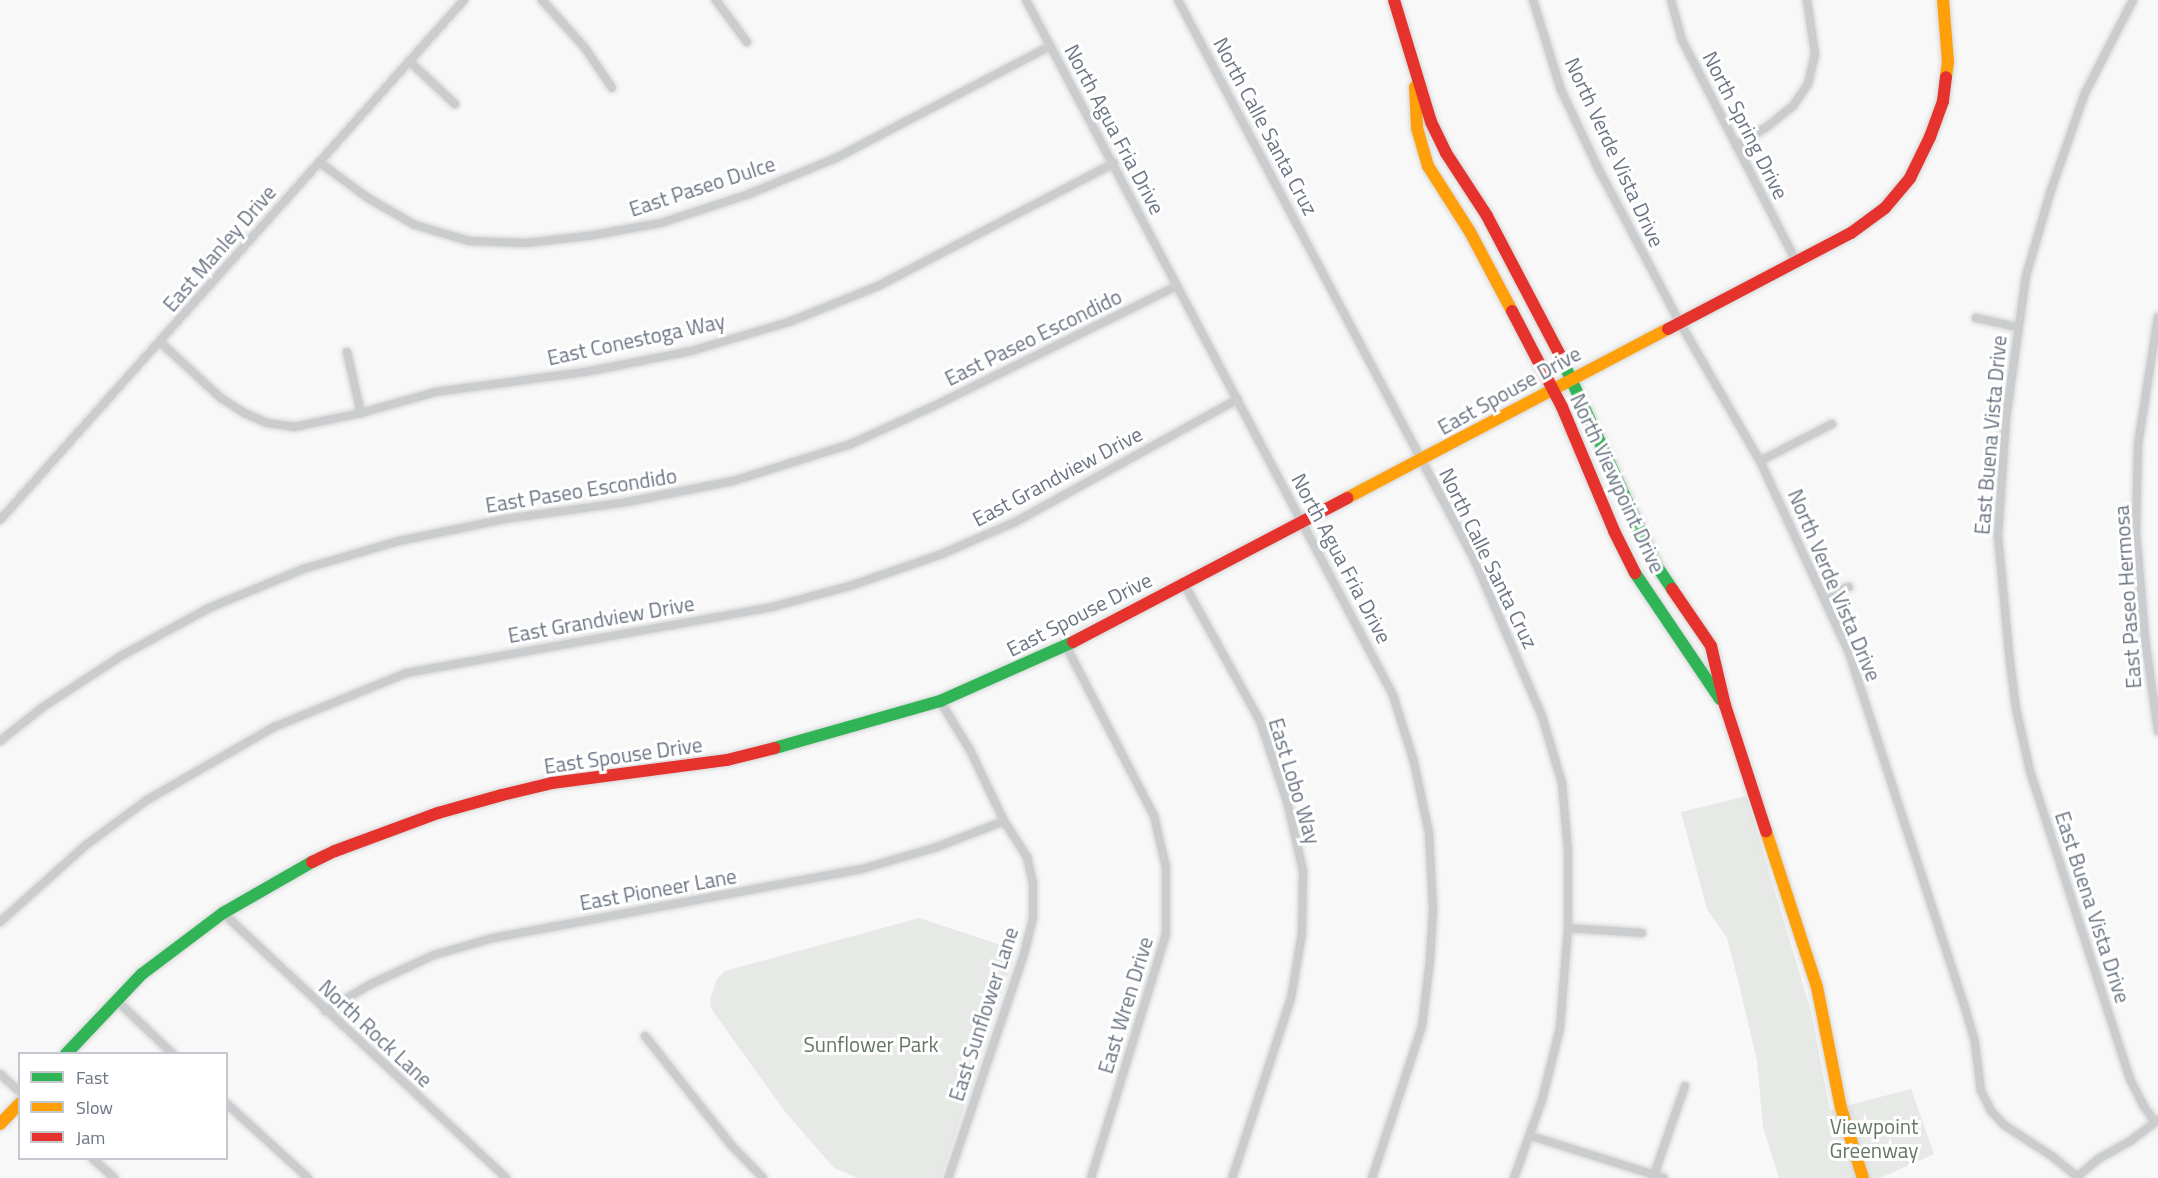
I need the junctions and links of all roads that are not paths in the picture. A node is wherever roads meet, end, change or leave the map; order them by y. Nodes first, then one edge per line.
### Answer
1 (464, 0) edge
2 (542, 0) edge
3 (716, 0) edge
4 (1026, 0) edge
5 (1178, 0) edge
6 (1394, 0) edge
7 (1533, 0) edge
8 (1671, 0) edge
9 (1807, 0) edge
10 (1943, 0) edge
11 (2133, 0) edge
12 (747, 42) dead end
13 (1050, 46) junction
14 (409, 61) junction
15 (1414, 70) junction
16 (612, 88) dead end
17 (455, 104) dead end
18 (1736, 146) junction
19 (319, 162) junction
20 (1114, 163) junction
21 (1797, 263) junction
22 (1177, 286) junction
23 (2158, 317) edge
24 (1976, 318) dead end
25 (1680, 322) junction
26 (2017, 327) junction
27 (160, 342) junction
28 (347, 352) dead end
29 (1572, 378) junction
30 (1552, 388) junction
31 (1238, 399) junction
32 (362, 412) junction
33 (1832, 424) dead end
34 (1421, 460) junction
35 (1760, 461) junction
36 (0, 520) edge
37 (1302, 522) junction
38 (1183, 582) junction
39 (1849, 586) dead end
40 (1824, 595) junction
41 (1066, 645) junction
42 (940, 701) junction
43 (1725, 705) junction
44 (2158, 731) edge
45 (0, 741) edge
46 (1004, 821) junction
47 (223, 913) junction
48 (0, 922) edge
49 (1568, 928) junction
50 (1642, 933) dead end
51 (116, 1000) junction
52 (326, 1011) junction
53 (645, 1036) dead end
54 (67, 1052) edge
55 (172, 1052) edge
56 (0, 1074) edge
57 (1685, 1086) dead end
58 (18, 1090) edge
59 (228, 1104) edge
60 (18, 1105) edge
61 (2157, 1121) edge
62 (0, 1124) edge
63 (1531, 1136) junction
64 (95, 1160) edge
65 (1654, 1175) junction
66 (2079, 1177) edge
67 (114, 1178) edge
68 (308, 1178) edge
69 (506, 1178) edge
70 (763, 1178) edge
71 (948, 1178) edge
72 (1090, 1178) edge
73 (1232, 1178) edge
74 (1372, 1178) edge
75 (1514, 1178) edge
76 (1664, 1178) edge
77 (1863, 1178) edge

1 - 14 street, East Manley Drive
2 - 16 street
3 - 12 street
4 - 13 street, North Agua Fria Drive
5 - 34 street, North Calle Santa Cruz
6 - 15 main road, North Viewpoint Drive
7 - 25 street, North Verde Vista Drive
8 - 18 street, North Spring Drive
9 - 18 street
10 - 21 main road, East Spouse Drive
11 - 26 street, East Buena Vista Drive
13 - 19 street, East Paseo Dulce
13 - 20 street, North Agua Fria Drive
14 - 17 street
14 - 19 street, East Manley Drive
15 - 29 main road, North Viewpoint Drive
15 - 30 main road, North Viewpoint Drive
18 - 21 street, North Spring Drive
19 - 27 street, East Manley Drive
20 - 22 street, North Agua Fria Drive
20 - 32 street, East Conestoga Way
21 - 25 main road, East Spouse Drive
22 - 31 street, North Agua Fria Drive
22 - 45 street, East Paseo Escondido
23 - 44 street, East Paseo Hermosa
24 - 26 street
25 - 29 main road, East Spouse Drive
25 - 35 street, North Verde Vista Drive
26 - 61 street, East Buena Vista Drive
27 - 32 street, East Conestoga Way
27 - 36 street, East Manley Drive
28 - 32 street
29 - 30 main road, East Spouse Drive
29 - 43 main road, North Viewpoint Drive
30 - 34 main road, East Spouse Drive
30 - 43 main road, North Viewpoint Drive
31 - 37 street, North Agua Fria Drive
31 - 48 street, East Grandview Drive
33 - 35 street
34 - 37 main road, East Spouse Drive
34 - 49 street, North Calle Santa Cruz
35 - 40 street, North Verde Vista Drive
37 - 38 main road, East Spouse Drive
37 - 74 street, North Agua Fria Drive
38 - 41 main road, East Spouse Drive
38 - 73 street, East Lobo Way
39 - 40 street
40 - 66 street, North Verde Vista Drive
41 - 42 main road, East Spouse Drive
41 - 72 street, East Wren Drive
42 - 46 street, East Sunflower Lane
42 - 47 main road, East Spouse Drive
43 - 77 main road, North Viewpoint Drive
46 - 52 street, East Pioneer Lane
46 - 71 street, East Sunflower Lane
47 - 51 main road, East Spouse Drive
47 - 52 street, North Rock Lane
49 - 50 street
49 - 63 street, North Calle Santa Cruz
51 - 54 main road, East Spouse Drive
51 - 55 street
52 - 69 street, North Rock Lane
53 - 70 street
56 - 58 street
57 - 65 street
59 - 68 street
60 - 62 main road
61 - 66 street
63 - 65 street
63 - 75 street, North Calle Santa Cruz
64 - 67 street
65 - 76 street

